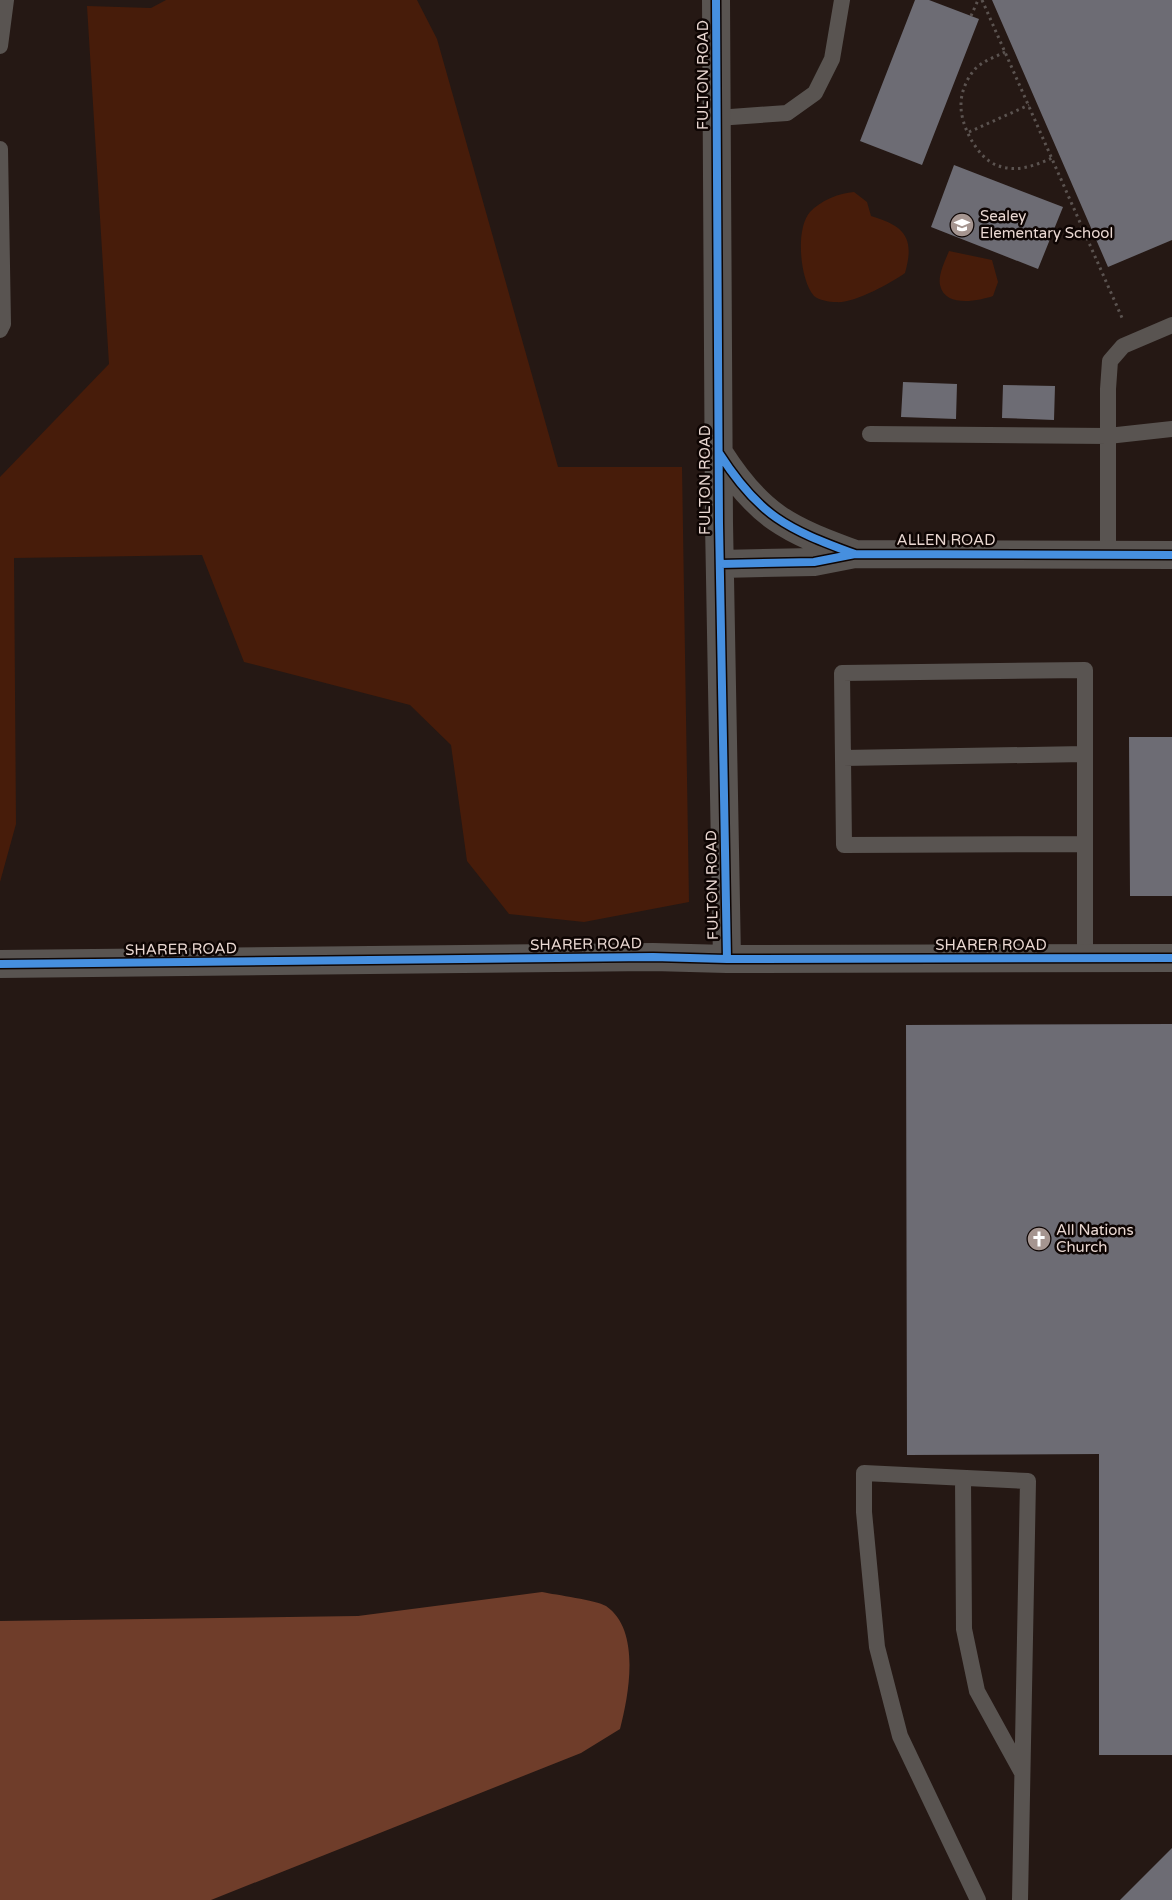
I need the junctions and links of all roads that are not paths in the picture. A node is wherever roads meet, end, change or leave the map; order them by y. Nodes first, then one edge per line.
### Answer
1 (6, 0) edge
2 (716, 0) edge
3 (844, 3) edge
4 (0, 46) edge
5 (717, 118) junction
6 (0, 149) edge
7 (1172, 325) edge
8 (0, 330) edge
9 (1172, 429) edge
10 (870, 434) dead end
11 (1108, 436) junction
12 (719, 453) junction
13 (855, 554) junction
14 (1108, 555) junction
15 (1172, 555) edge
16 (720, 564) junction
17 (1085, 754) junction
18 (843, 758) junction
19 (1085, 844) junction
20 (1085, 958) junction
21 (1172, 958) edge
22 (727, 959) junction
23 (0, 964) edge
24 (963, 1478) junction
25 (1022, 1773) junction
26 (978, 1900) edge
27 (1020, 1900) edge

1 - 4 lane
2 - 5 street, FULTON ROAD
3 - 5 lane
5 - 12 street, FULTON ROAD
6 - 8 lane
7 - 11 lane
9 - 11 lane
10 - 11 lane
11 - 14 lane
12 - 13 street
12 - 16 street, FULTON ROAD
13 - 14 street, ALLEN ROAD
13 - 16 street, ALLEN ROAD
14 - 15 street, ALLEN ROAD
16 - 22 street, FULTON ROAD
17 - 18 lane
17 - 18 lane
17 - 19 lane
18 - 19 lane
19 - 20 lane
20 - 21 street, SHARER ROAD
20 - 22 street, SHARER ROAD
22 - 23 street, SHARER ROAD
24 - 25 lane
24 - 25 lane
24 - 26 lane
25 - 27 lane

